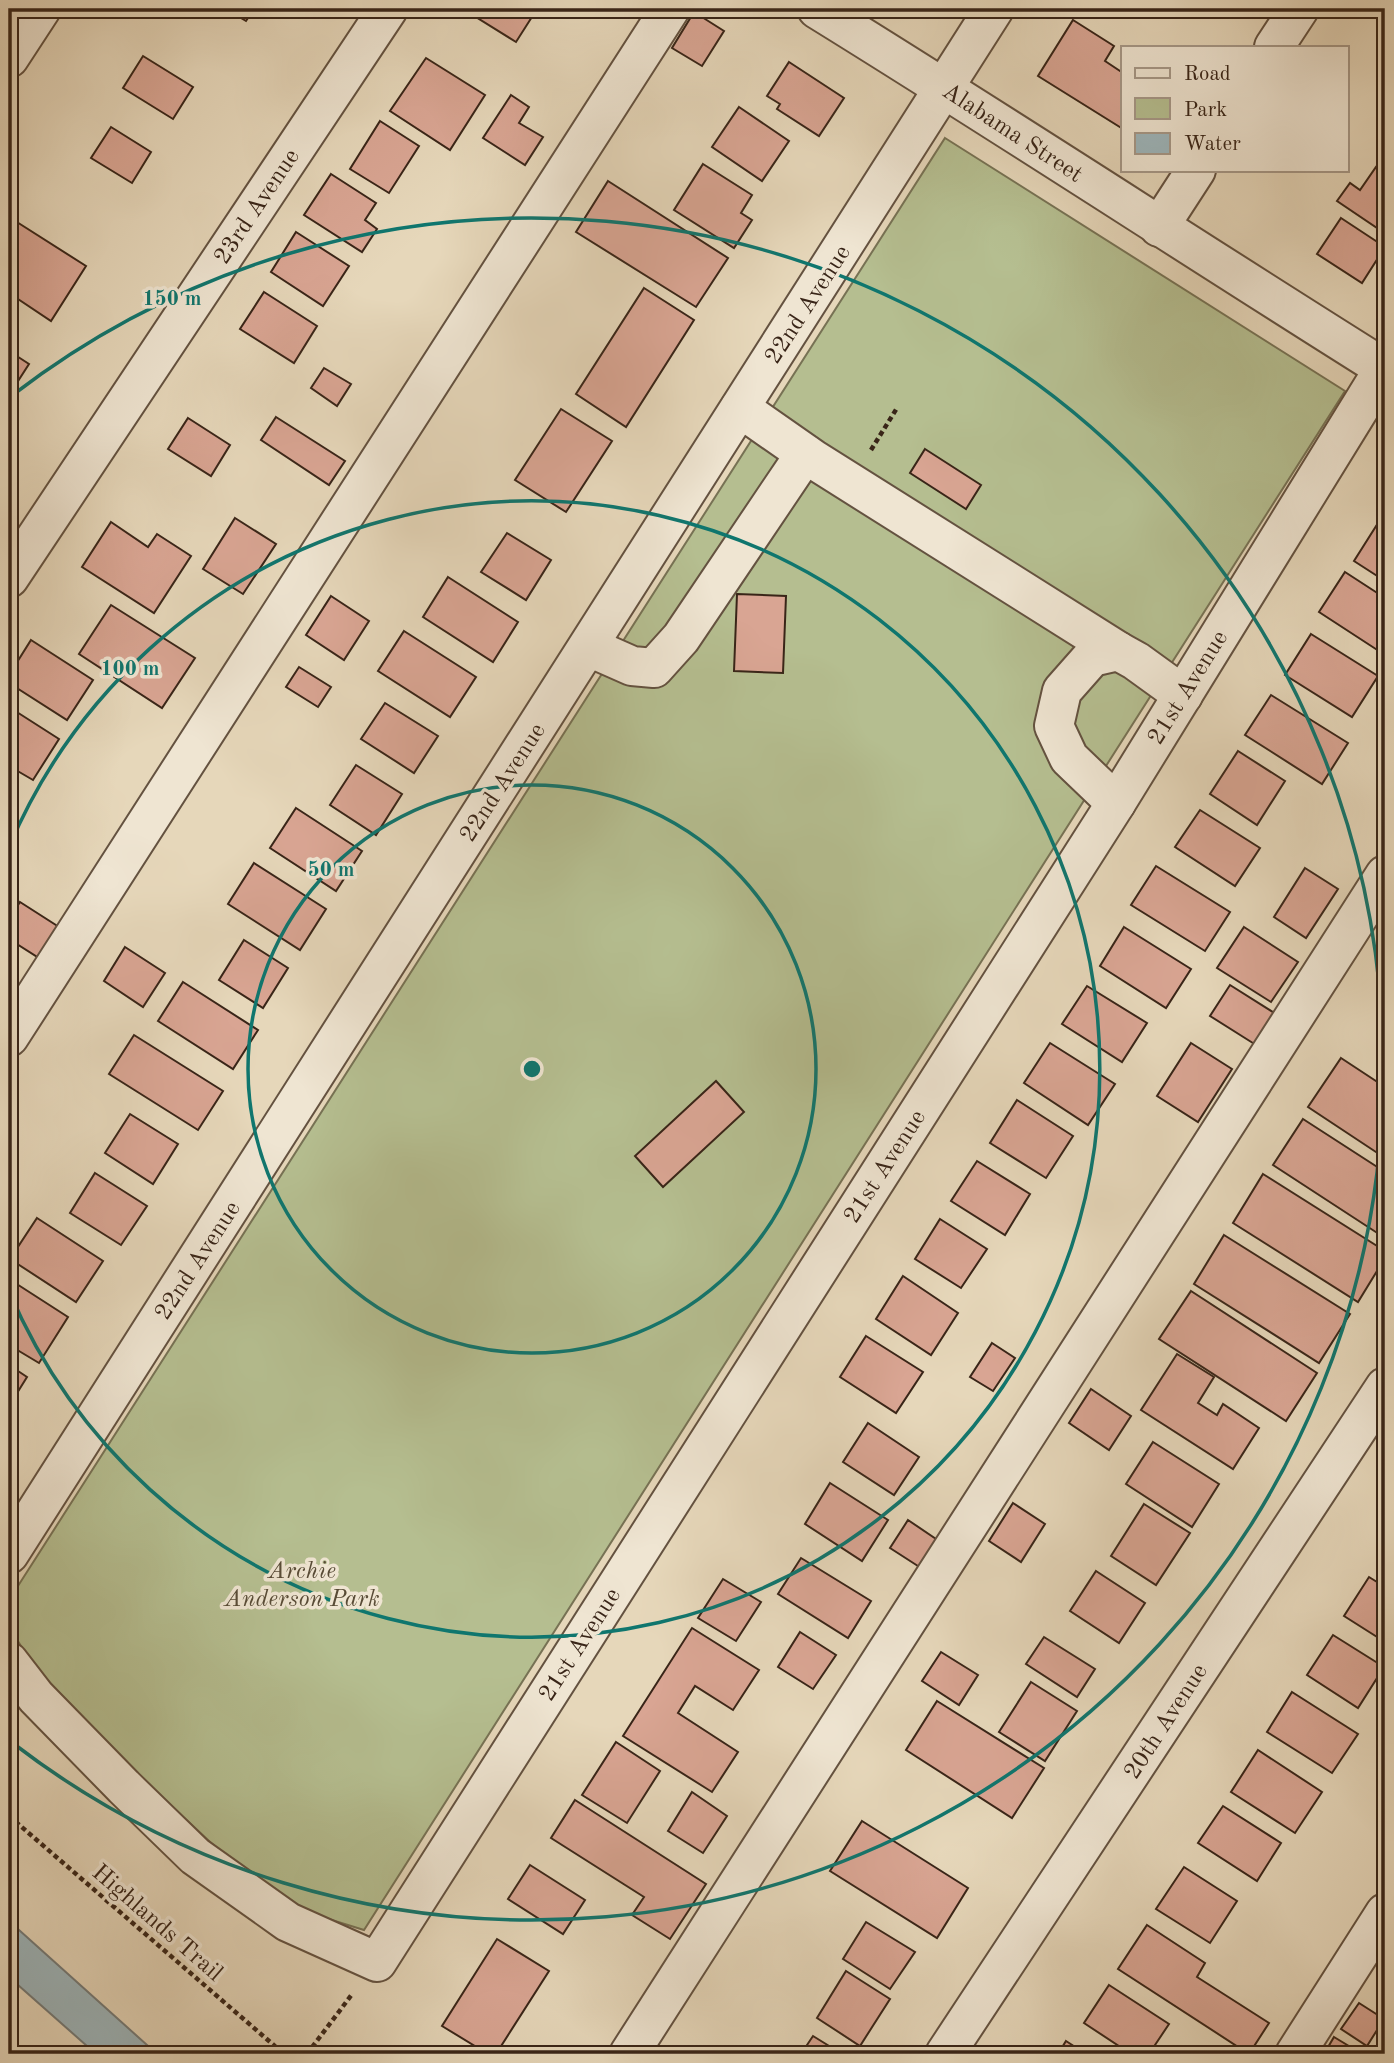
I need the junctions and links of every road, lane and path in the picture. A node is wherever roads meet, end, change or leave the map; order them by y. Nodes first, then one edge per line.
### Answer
1 (41, 9) edge
2 (387, 9) edge
3 (670, 9) edge
4 (817, 9) edge
5 (994, 9) edge
6 (1299, 9) edge
7 (1275, 46) edge
8 (9, 58) edge
9 (945, 88) junction
10 (1195, 172) edge
11 (1159, 227) junction
12 (1385, 368) edge
13 (740, 408) junction
14 (897, 408) dead end
15 (805, 454) junction
16 (850, 483) junction
17 (9, 578) edge
18 (589, 647) junction
19 (1118, 651) junction
20 (1183, 695) junction
21 (1115, 803) junction
22 (1385, 875) edge
23 (9, 1037) edge
24 (1385, 1387) edge
25 (9, 1554) edge
26 (9, 1662) edge
27 (9, 1816) edge
28 (1385, 1913) edge
29 (377, 1962) junction
30 (284, 2054) edge
31 (307, 2054) edge
32 (629, 2054) edge
33 (944, 2054) edge
34 (1295, 2054) edge

1 - 8 street
2 - 17 street, 23rd Avenue
3 - 23 street
4 - 9 street, Alabama Street
5 - 9 street, 22nd Avenue
6 - 7 street
9 - 11 street, Alabama Street
9 - 13 street, 22nd Avenue
10 - 11 street
11 - 12 street, Alabama Street
12 - 20 street, 21st Avenue
13 - 15 street
13 - 18 street, 22nd Avenue
14 - 16 path
15 - 16 street
15 - 18 street
16 - 19 street
18 - 25 street, 22nd Avenue
19 - 20 street
19 - 21 street
20 - 21 street, 21st Avenue
21 - 29 street, 21st Avenue
22 - 32 street
24 - 33 street, 20th Avenue
26 - 29 street
27 - 30 path, Highlands Trail
28 - 34 street
29 - 31 path

